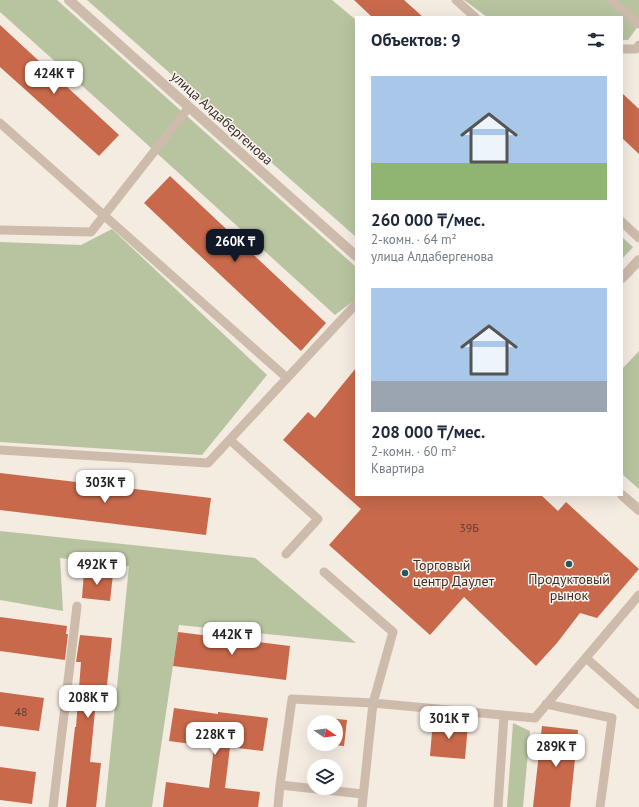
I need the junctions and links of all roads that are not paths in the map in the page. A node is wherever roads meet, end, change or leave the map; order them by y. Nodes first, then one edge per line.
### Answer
1 (70, 0) edge
2 (456, 0) edge
3 (611, 0) edge
4 (474, 16) edge
5 (639, 24) edge
6 (623, 49) edge
7 (638, 49) edge
8 (189, 107) junction
9 (0, 123) edge
10 (104, 215) junction
11 (623, 223) edge
12 (0, 230) edge
13 (639, 238) edge
14 (355, 255) edge
15 (639, 260) edge
16 (623, 277) edge
17 (355, 305) edge
18 (287, 378) junction
19 (230, 440) junction
20 (0, 450) edge
21 (623, 496) edge
22 (639, 510) edge
23 (286, 554) dead end
24 (324, 572) dead end
25 (639, 595) edge
26 (77, 606) dead end
27 (586, 658) junction
28 (373, 703) junction
29 (546, 704) junction
30 (639, 705) edge
31 (504, 715) junction
32 (280, 785) junction
33 (363, 794) junction
34 (53, 807) edge
35 (278, 807) edge
36 (362, 807) edge
37 (498, 807) edge
38 (600, 807) edge

1 - 8 street, улица Алдабергенова
2 - 4 lane
3 - 5 lane
6 - 7 lane
8 - 10 lane
8 - 14 street, улица Алдабергенова
9 - 10 lane
10 - 12 lane
10 - 18 lane
11 - 13 lane
15 - 16 street
17 - 18 lane
18 - 19 lane
19 - 20 lane
19 - 23 lane
21 - 22 street
24 - 28 lane
25 - 27 lane
26 - 34 lane
27 - 29 lane
27 - 30 lane
28 - 31 lane
28 - 32 lane
28 - 33 lane
29 - 31 lane
29 - 38 lane
31 - 37 lane
32 - 33 lane
32 - 35 lane
33 - 36 lane

